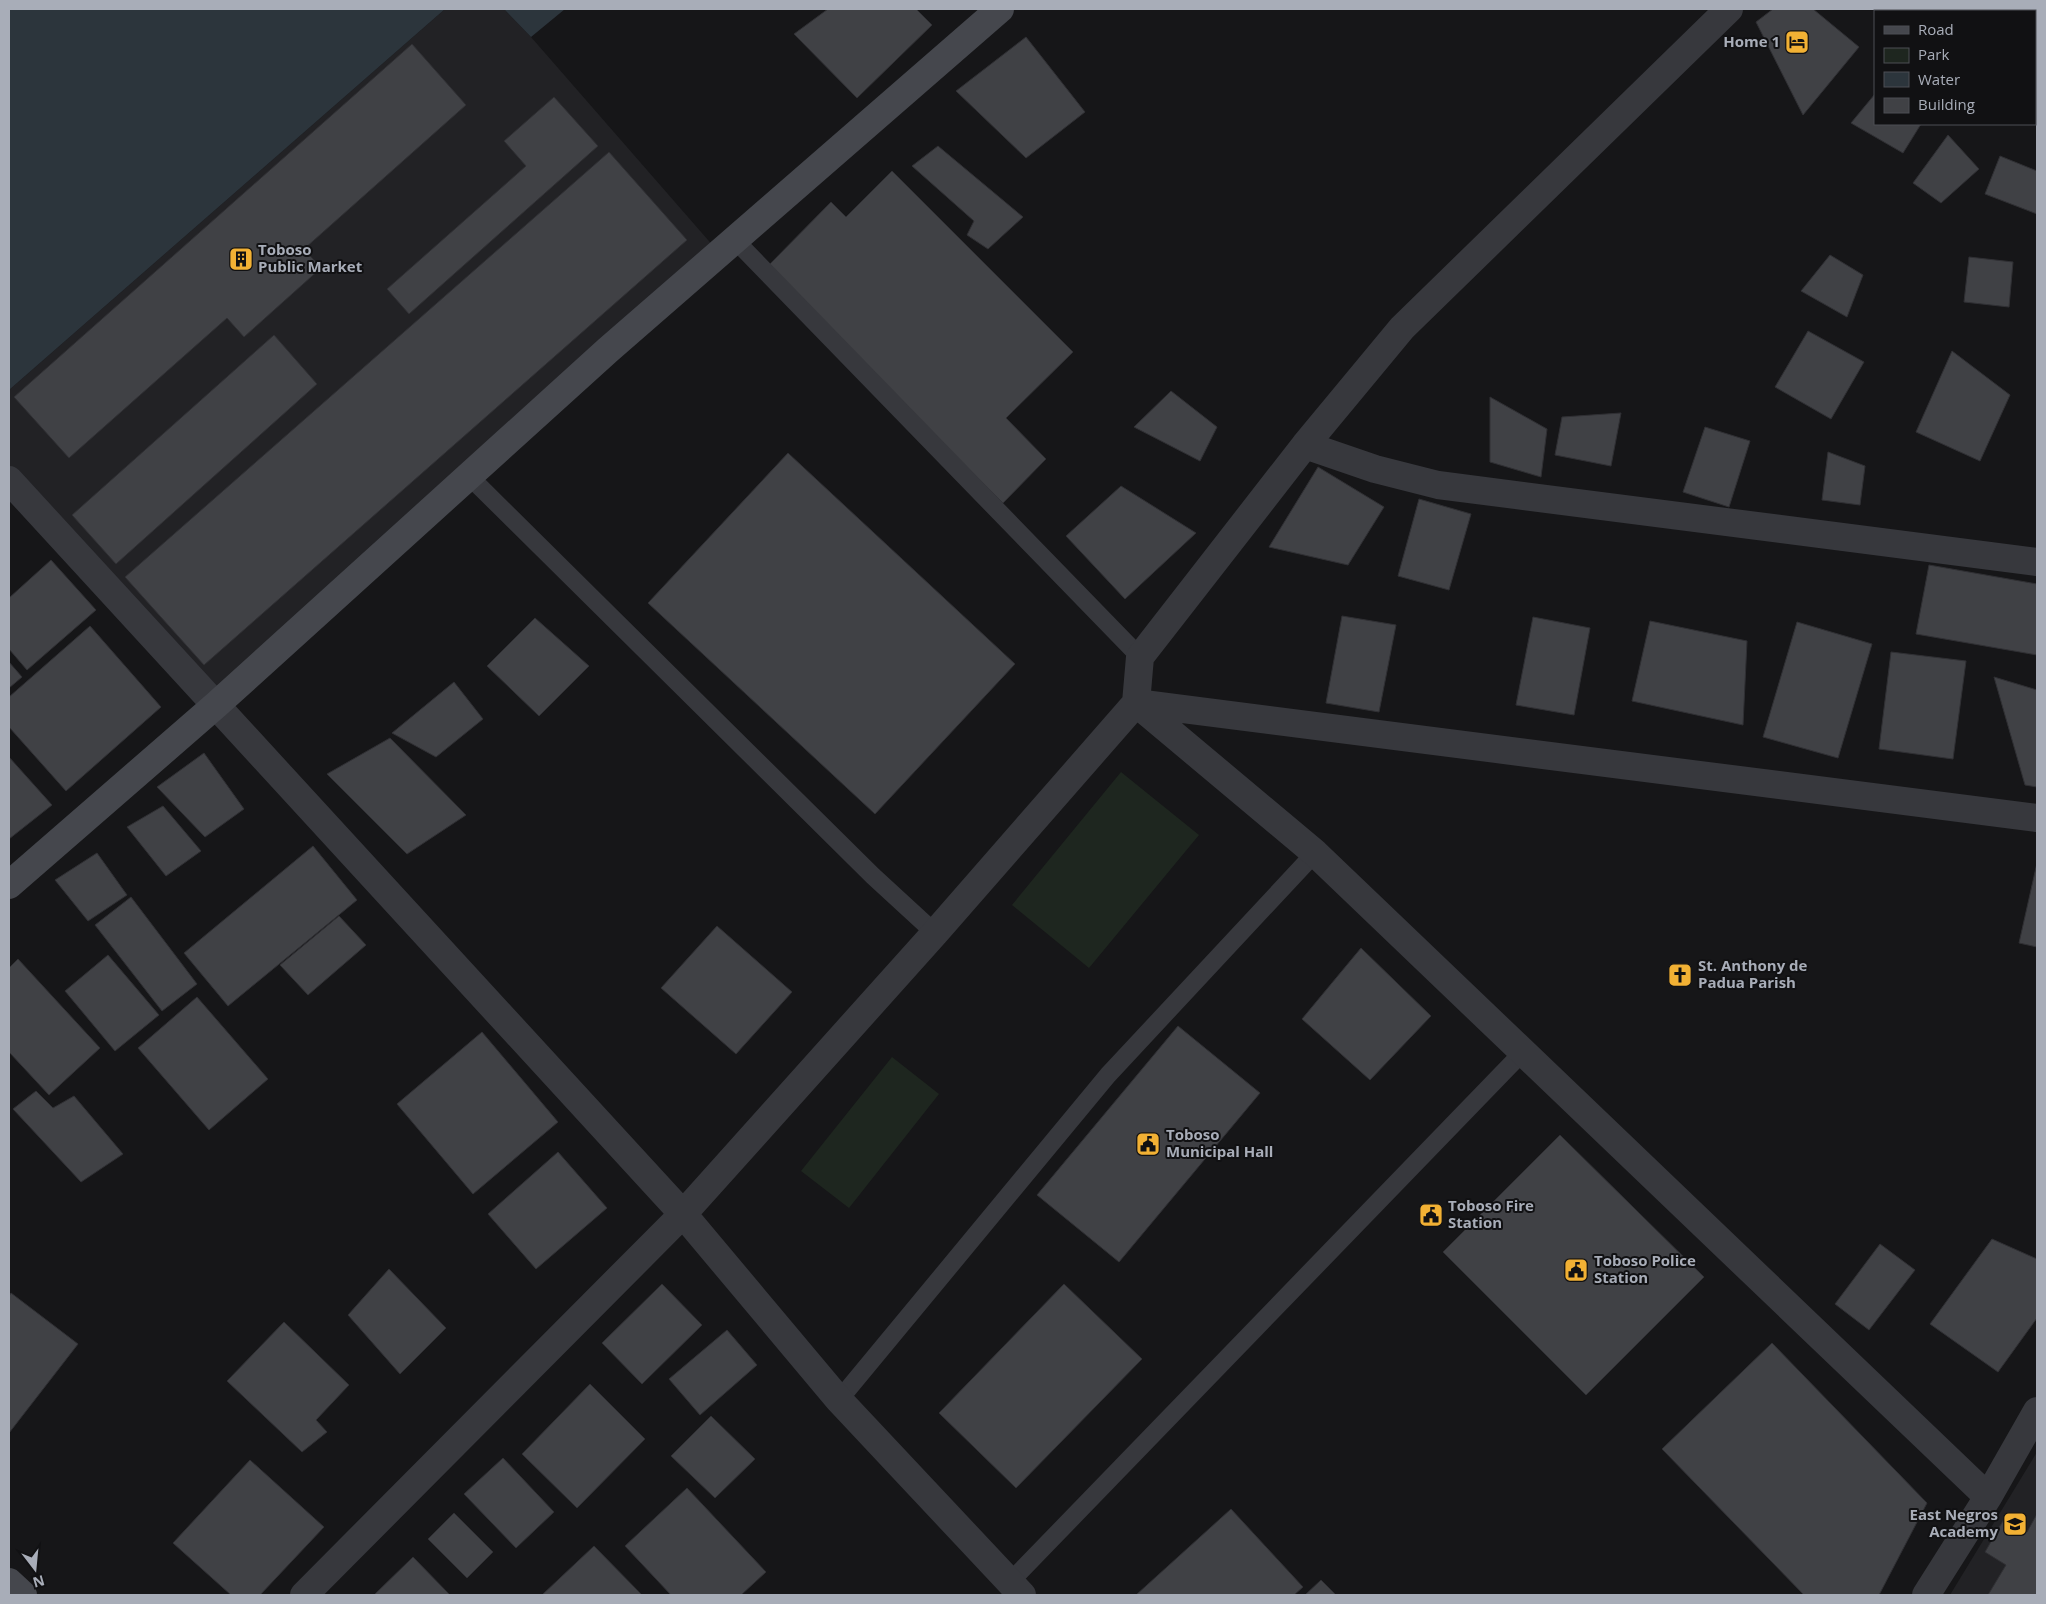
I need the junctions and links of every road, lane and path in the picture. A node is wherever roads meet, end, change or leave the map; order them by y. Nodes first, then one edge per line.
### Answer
1 (1000, 9) edge
2 (1729, 9) edge
3 (735, 240) junction
4 (1305, 445) junction
5 (469, 476) junction
6 (9, 480) edge
7 (2037, 562) edge
8 (1140, 657) junction
9 (1136, 703) junction
10 (216, 705) junction
11 (2037, 818) edge
12 (1315, 854) junction
13 (9, 885) edge
14 (935, 933) junction
15 (1523, 1052) junction
16 (683, 1214) junction
17 (839, 1400) junction
18 (2037, 1411) edge
19 (1988, 1497) junction
20 (9, 1582) edge
21 (1016, 1589) edge
22 (23, 1595) edge
23 (304, 1595) edge
24 (1926, 1595) edge

1 - 3 main road
2 - 4 street
3 - 5 main road
3 - 8 lane
4 - 7 street
4 - 8 street
5 - 10 main road
5 - 14 lane
6 - 10 street
8 - 9 street
9 - 11 street
9 - 12 street
9 - 14 street
10 - 13 main road
10 - 16 street
12 - 15 street
12 - 17 lane
14 - 16 street
15 - 19 street
15 - 21 lane
16 - 17 street
16 - 23 street
17 - 21 street
18 - 19 street
19 - 24 street
20 - 22 main road

